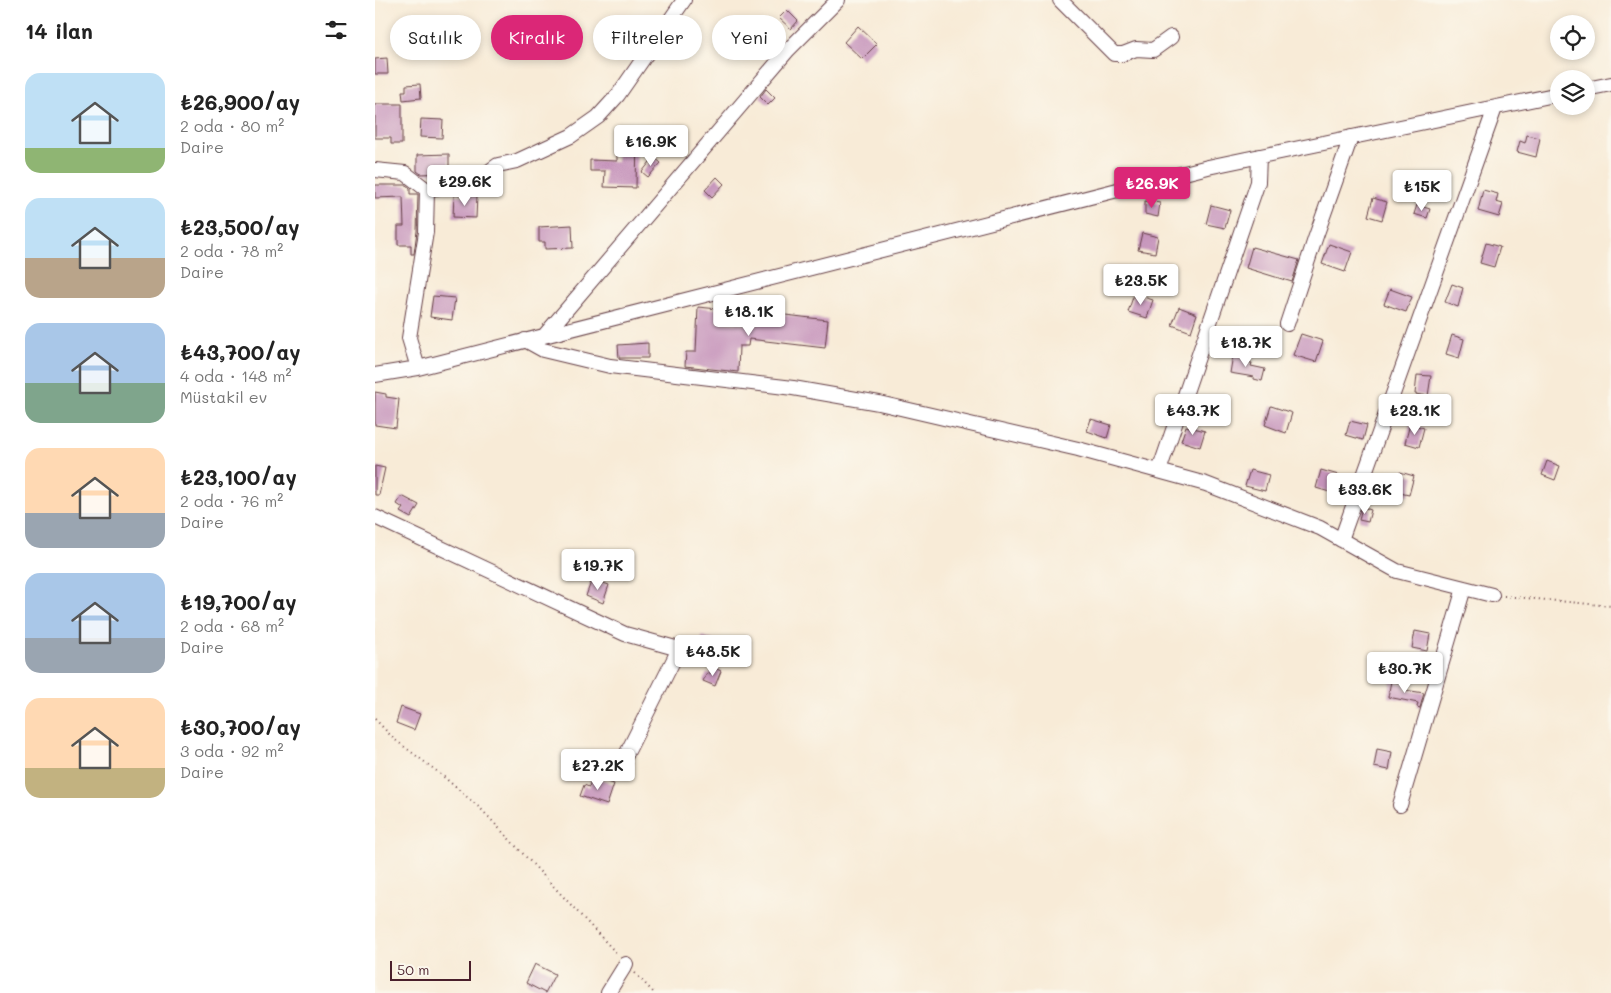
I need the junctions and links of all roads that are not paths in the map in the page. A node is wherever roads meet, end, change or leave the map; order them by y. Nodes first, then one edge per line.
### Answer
1 (684, 0) edge
2 (838, 0) edge
3 (1060, 0) edge
4 (1171, 37) dead end
5 (1611, 84) edge
6 (1595, 87) edge
7 (1550, 96) edge
8 (1495, 108) junction
9 (1351, 137) junction
10 (1259, 156) junction
11 (375, 170) edge
12 (427, 190) junction
13 (1287, 324) dead end
14 (544, 336) junction
15 (525, 340) junction
16 (418, 368) junction
17 (375, 375) edge
18 (1159, 471) junction
19 (375, 517) edge
20 (1341, 540) junction
21 (1464, 588) junction
22 (1492, 595) road end
23 (626, 755) dead end
24 (1400, 806) dead end
25 (626, 964) road end
26 (608, 993) edge

1 - 12 street
2 - 14 street
3 - 4 street
5 - 6 street
7 - 8 street
8 - 9 street
8 - 20 street
9 - 10 street
9 - 13 street
10 - 14 street
10 - 18 street
11 - 12 street
12 - 16 street
14 - 15 street
15 - 16 street
15 - 18 street
16 - 17 street
18 - 20 street
19 - 23 street
20 - 21 street
21 - 22 street
21 - 24 street
25 - 26 street

